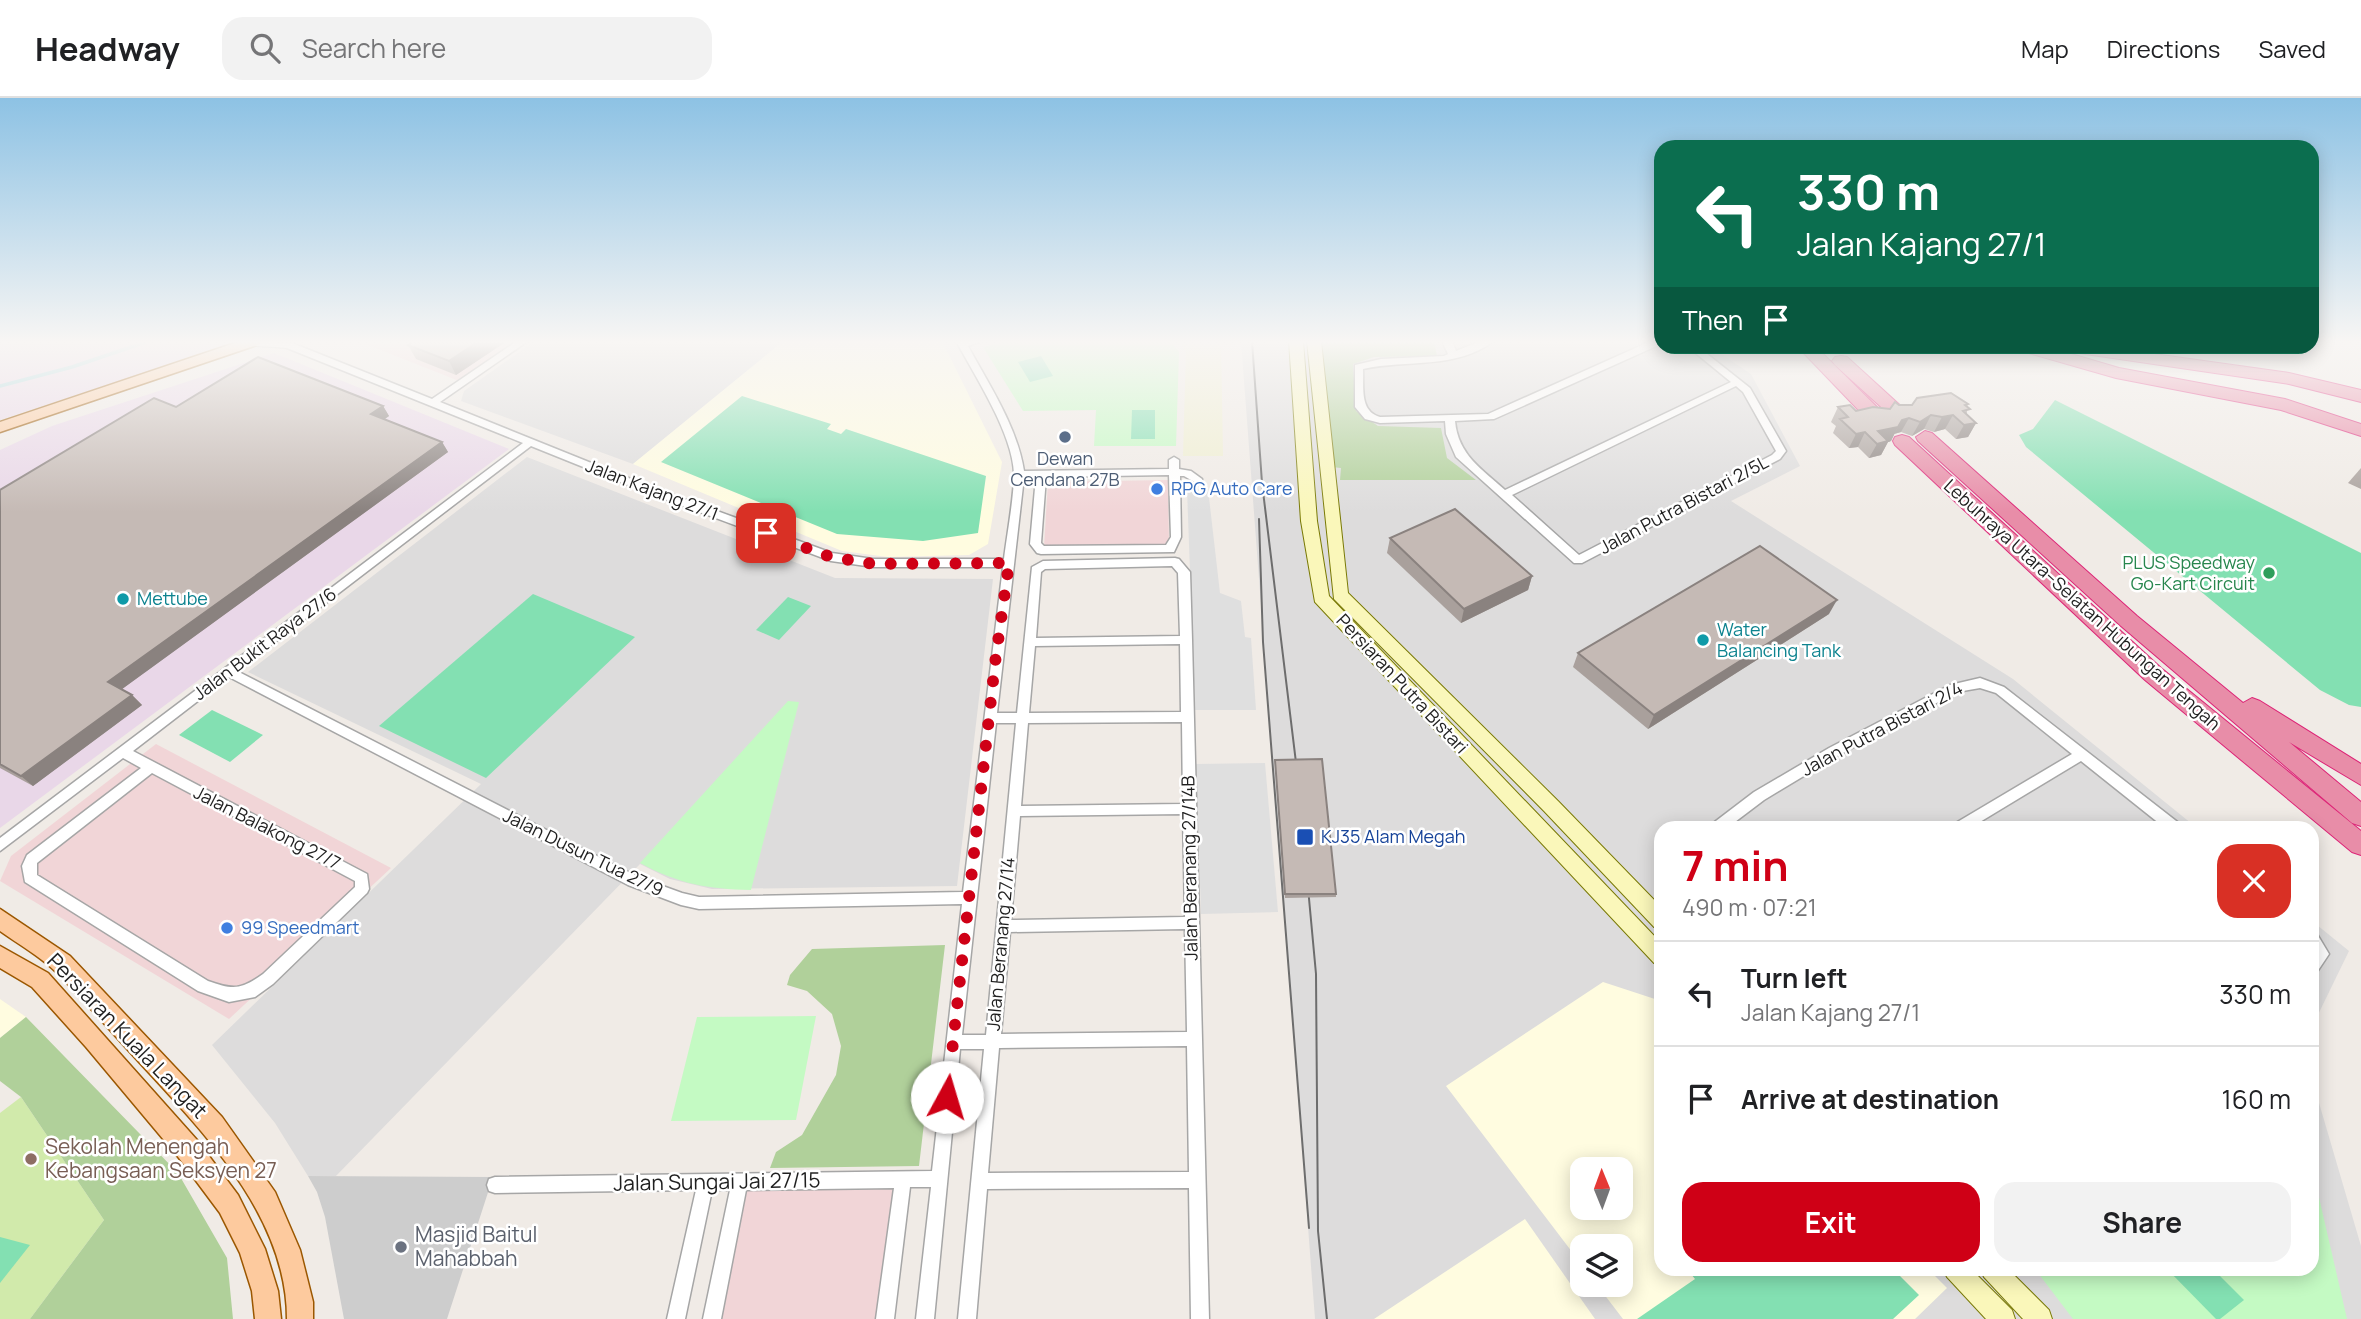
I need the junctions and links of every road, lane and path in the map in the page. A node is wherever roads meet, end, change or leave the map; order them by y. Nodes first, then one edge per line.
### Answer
1 (49, 398) edge
2 (86, 398) edge
3 (420, 398) edge
4 (440, 398) edge
5 (992, 398) edge
6 (1300, 398) edge
7 (1320, 398) edge
8 (1359, 398) edge
9 (1532, 398) edge
10 (1705, 398) edge
11 (1752, 398) edge
12 (1858, 398) edge
13 (1882, 398) edge
14 (2248, 398) edge
15 (2284, 398) edge
16 (433, 403) junction
17 (2285, 405) junction
18 (1898, 413) edge
19 (0, 414) edge
20 (1876, 416) edge
21 (1450, 419) junction
22 (0, 427) edge
23 (2361, 430) edge
24 (1926, 438) dead end
25 (1902, 441) dead end
26 (530, 442) junction
27 (1175, 466) junction
28 (1019, 474) junction
29 (1041, 474) junction
30 (1198, 481) dead end
31 (1503, 495) junction
32 (1009, 563) junction
33 (1036, 570) joint
34 (2129, 621) junction
35 (1186, 640) junction
36 (1029, 642) junction
37 (229, 672) junction
38 (1187, 717) junction
39 (990, 718) junction
40 (1022, 718) junction
41 (123, 752) junction
42 (2082, 754) junction
43 (150, 768) junction
44 (2361, 776) edge
45 (1188, 809) junction
46 (1014, 811) junction
47 (2361, 817) edge
48 (1725, 821) edge
49 (1971, 821) edge
50 (2166, 821) edge
51 (0, 845) edge
52 (2361, 845) edge
53 (969, 898) junction
54 (1654, 913) edge
55 (0, 919) edge
56 (1191, 923) junction
57 (1003, 926) junction
58 (1654, 950) edge
59 (0, 956) edge
60 (62, 963) junction
61 (40, 981) junction
62 (1193, 1039) junction
63 (993, 1041) junction
64 (953, 1042) junction
65 (939, 1179) junction
66 (903, 1180) junction
67 (1196, 1180) junction
68 (980, 1181) junction
69 (706, 1182) junction
70 (740, 1182) junction
71 (495, 1185) dead end
72 (1962, 1276) edge
73 (1999, 1276) edge
74 (268, 1319) edge
75 (300, 1319) edge
76 (676, 1319) edge
77 (712, 1319) edge
78 (885, 1319) edge
79 (925, 1319) edge
80 (967, 1319) edge
81 (1200, 1319) edge
82 (2003, 1319) edge
83 (2040, 1319) edge

1 - 19 main road
2 - 22 main road
3 - 16 street, Jalan Kajang 27/1
4 - 16 street
5 - 28 street
6 - 58 main road, Persiaran Putra Bistari
7 - 54 main road, Persiaran Putra Bistari
8 - 21 street
9 - 21 street
10 - 31 street
11 - 31 street, Jalan Putra Bistari 2/5L
12 - 20 highway
13 - 18 highway
14 - 17 highway
15 - 17 highway
16 - 26 street, Jalan Kajang 27/1
17 - 23 highway
21 - 31 street
24 - 34 highway, Lebuhraya Utara–Selatan Hubungan Tengah
25 - 52 highway, Lebuhraya Utara–Selatan Hubungan Tengah
26 - 32 street, Jalan Kajang 27/1
26 - 37 street, Jalan Bukit Raya 27/6
27 - 29 street
27 - 29 street
27 - 30 street
28 - 29 street
28 - 32 street
32 - 39 street
33 - 35 street, Jalan Beranang 27/14B
33 - 36 street, Jalan Beranang 27/14
34 - 44 highway
34 - 47 highway, Lebuhraya Utara–Selatan Hubungan Tengah
35 - 36 street
35 - 38 street, Jalan Beranang 27/14B
36 - 40 street, Jalan Beranang 27/14
37 - 41 street, Jalan Bukit Raya 27/6
37 - 53 street, Jalan Dusun Tua 27/9
38 - 40 street
38 - 45 street, Jalan Beranang 27/14B
39 - 40 street
39 - 53 street
40 - 46 street, Jalan Beranang 27/14
41 - 43 street, Jalan Balakong 27/7
41 - 51 street, Jalan Bukit Raya 27/6
42 - 48 street, Jalan Putra Bistari 2/4
42 - 49 street
42 - 50 street, Jalan Putra Bistari 2/4
43 - 43 street, Jalan Balakong 27/7
45 - 46 street
45 - 56 street, Jalan Beranang 27/14B
46 - 57 street, Jalan Beranang 27/14
53 - 64 street
55 - 60 main road, Persiaran Kuala Langat
56 - 57 street
56 - 62 street, Jalan Beranang 27/14B
57 - 63 street, Jalan Beranang 27/14
59 - 61 main road, Persiaran Kuala Langat
60 - 61 main road
60 - 75 main road, Persiaran Kuala Langat
61 - 74 main road, Persiaran Kuala Langat
62 - 63 street
62 - 67 street, Jalan Beranang 27/14B
63 - 64 street
63 - 68 street, Jalan Beranang 27/14
64 - 65 street
65 - 66 street, Jalan Sungai Jai 27/15
65 - 79 street
66 - 70 street, Jalan Sungai Jai 27/15
66 - 78 street
67 - 68 street
67 - 81 street, Jalan Beranang 27/14B
68 - 80 street, Jalan Beranang 27/14
69 - 70 street, Jalan Sungai Jai 27/15
69 - 71 street, Jalan Sungai Jai 27/15
69 - 76 street
70 - 77 street
72 - 82 main road
73 - 83 main road

